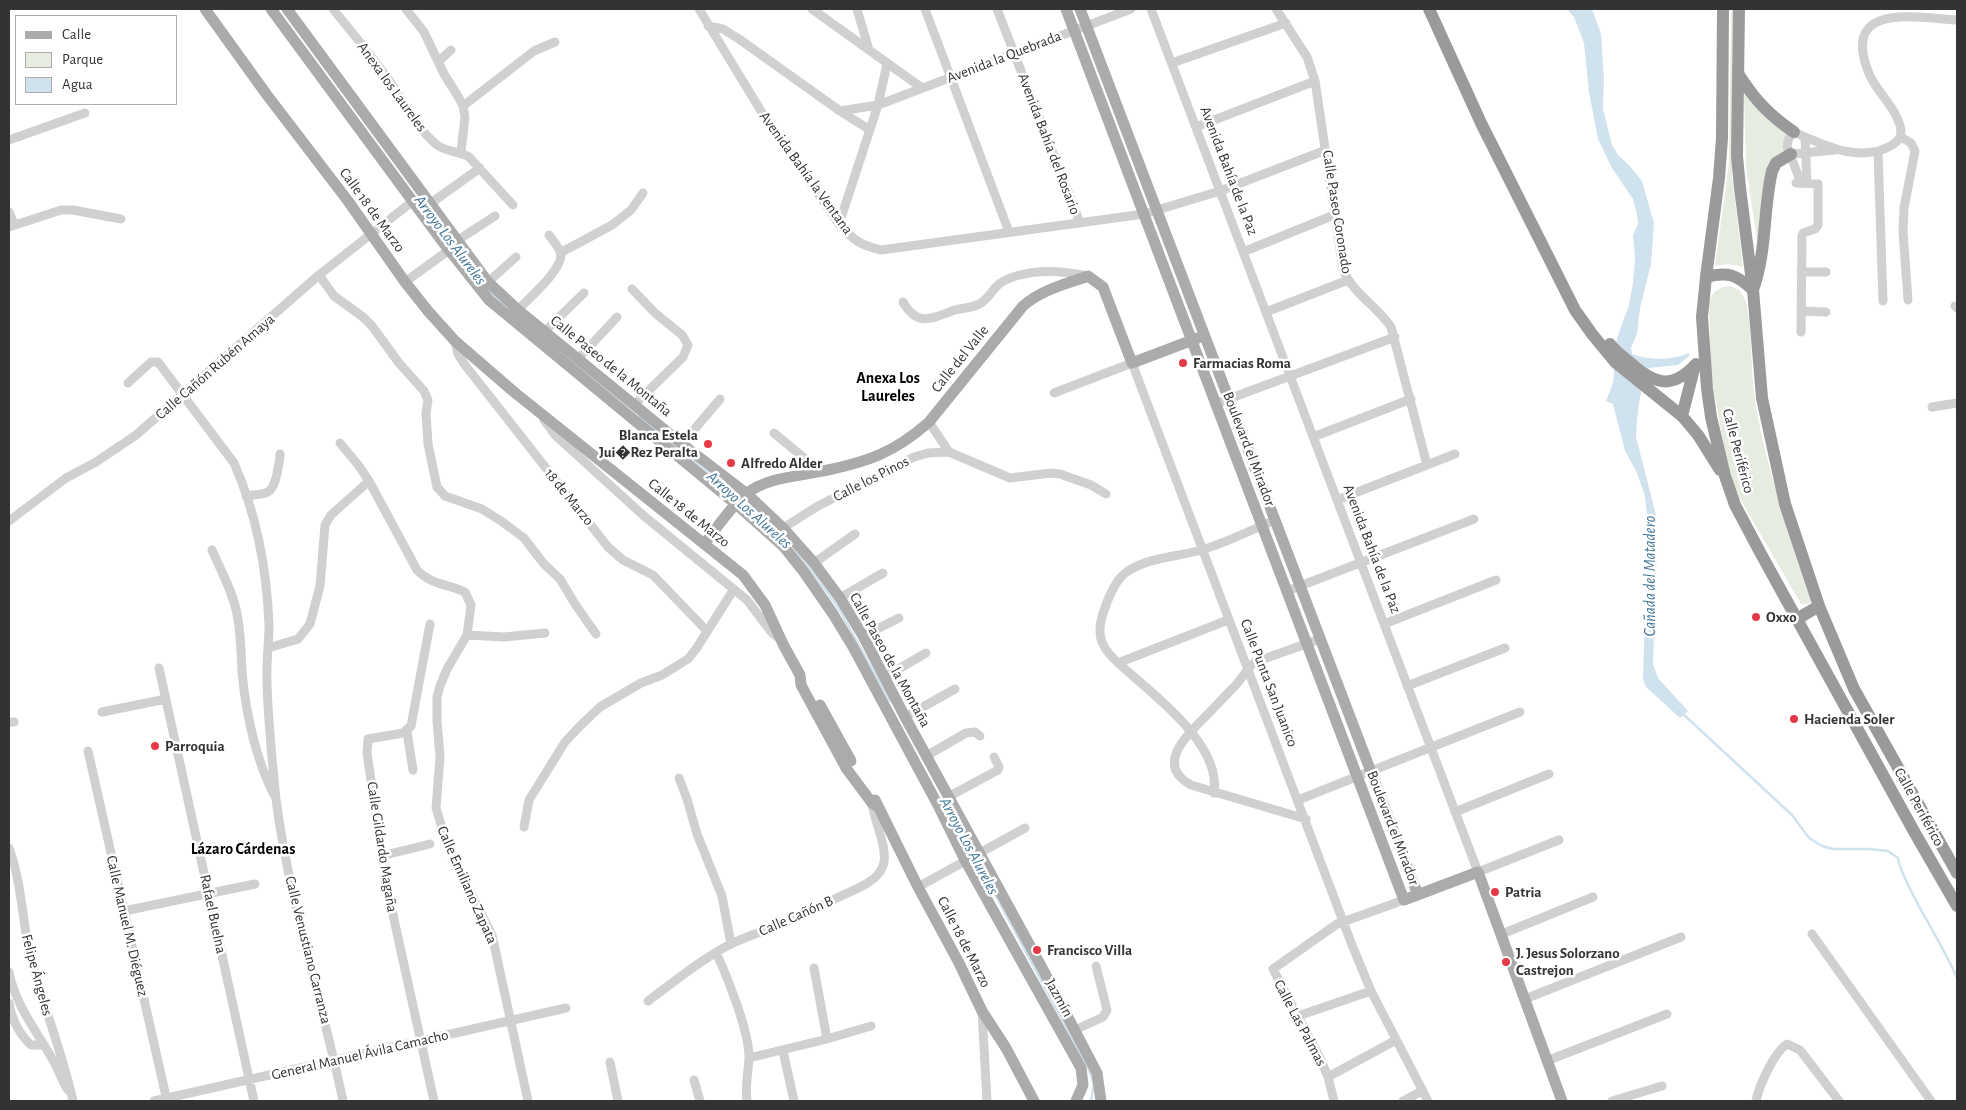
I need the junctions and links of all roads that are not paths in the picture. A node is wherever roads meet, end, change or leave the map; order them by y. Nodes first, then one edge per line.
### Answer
1 (205, 9) edge
2 (271, 9) edge
3 (287, 9) edge
4 (333, 9) edge
5 (406, 9) edge
6 (699, 9) edge
7 (812, 9) edge
8 (857, 9) edge
9 (925, 9) edge
10 (997, 9) edge
11 (1066, 9) edge
12 (1080, 9) edge
13 (1131, 9) edge
14 (1151, 9) edge
15 (1276, 9) edge
16 (1429, 9) edge
17 (1438, 9) edge
18 (1723, 9) edge
19 (1739, 9) edge
20 (1957, 20) edge
21 (1286, 23) junction
22 (708, 26) junction
23 (1086, 26) junction
24 (1075, 31) junction
25 (555, 42) dead end
26 (451, 50) dead end
27 (869, 50) junction
28 (1015, 54) junction
29 (438, 62) junction
30 (1172, 63) junction
31 (887, 64) junction
32 (1739, 75) junction
33 (952, 78) junction
34 (1316, 81) junction
35 (922, 88) junction
36 (878, 105) junction
37 (463, 106) junction
38 (840, 111) junction
39 (85, 113) dead end
40 (1196, 127) junction
41 (870, 130) junction
42 (1800, 134) junction
43 (1901, 137) junction
44 (9, 140) edge
45 (1839, 149) junction
46 (1326, 150) junction
47 (460, 152) junction
48 (1805, 152) junction
49 (1878, 152) junction
50 (1791, 154) junction
51 (480, 168) junction
52 (1801, 183) junction
53 (1220, 191) junction
54 (643, 193) dead end
55 (413, 201) junction
56 (431, 203) junction
57 (513, 205) dead end
58 (1157, 210) junction
59 (9, 212) edge
60 (1144, 214) junction
61 (1334, 215) junction
62 (495, 216) dead end
63 (121, 219) dead end
64 (1080, 223) junction
65 (839, 224) junction
66 (11, 226) edge
67 (1010, 232) junction
68 (371, 233) junction
69 (549, 235) dead end
70 (458, 240) junction
71 (449, 250) junction
72 (1243, 252) junction
73 (560, 253) junction
74 (516, 257) dead end
75 (1801, 272) junction
76 (1826, 272) dead end
77 (320, 275) junction
78 (1088, 276) junction
79 (1706, 277) junction
80 (1348, 280) junction
81 (405, 282) junction
82 (488, 282) junction
83 (632, 290) dead end
84 (1753, 290) junction
85 (584, 293) dead end
86 (1908, 300) dead end
87 (1883, 301) dead end
88 (902, 302) dead end
89 (518, 310) junction
90 (1801, 311) junction
91 (1266, 312) junction
92 (1826, 312) dead end
93 (617, 316) dead end
94 (545, 332) junction
95 (1801, 332) dead end
96 (1204, 336) junction
97 (1395, 337) junction
98 (1703, 337) junction
99 (1192, 340) junction
100 (456, 341) junction
101 (578, 359) junction
102 (1132, 363) junction
103 (1696, 364) junction
104 (1290, 376) junction
105 (1647, 382) junction
106 (128, 383) dead end
107 (1054, 393) dead end
108 (182, 395) junction
109 (720, 399) dead end
110 (1229, 399) junction
111 (1411, 399) junction
112 (1957, 403) edge
113 (635, 404) junction
114 (1216, 404) junction
115 (1932, 407) dead end
116 (536, 410) junction
117 (1682, 416) junction
118 (929, 422) junction
119 (774, 433) dead end
120 (1313, 437) junction
121 (340, 443) dead end
122 (682, 444) junction
123 (949, 452) junction
124 (280, 454) dead end
125 (1455, 454) dead end
126 (1427, 465) junction
127 (821, 472) junction
128 (1725, 476) junction
129 (369, 481) junction
130 (1106, 494) dead end
131 (246, 496) junction
132 (741, 499) junction
133 (1337, 500) junction
134 (1474, 519) dead end
135 (1275, 520) junction
136 (9, 521) edge
137 (1262, 525) junction
138 (783, 528) junction
139 (855, 534) dead end
140 (704, 544) junction
141 (212, 550) dead end
142 (1202, 550) junction
143 (1361, 562) junction
144 (814, 563) junction
145 (883, 573) dead end
146 (1496, 580) dead end
147 (1300, 586) junction
148 (734, 589) junction
149 (1287, 591) junction
150 (840, 598) junction
151 (1819, 606) junction
152 (899, 618) dead end
153 (1797, 619) junction
154 (1228, 620) junction
155 (430, 624) dead end
156 (1384, 624) junction
157 (707, 631) junction
158 (545, 633) dead end
159 (596, 634) dead end
160 (467, 635) junction
161 (863, 636) junction
162 (780, 638) junction
163 (1320, 639) junction
164 (1307, 644) junction
165 (268, 648) junction
166 (1505, 648) dead end
167 (926, 653) dead end
168 (1118, 663) junction
169 (159, 668) dead end
170 (1248, 670) junction
171 (885, 677) junction
172 (1408, 686) junction
173 (955, 690) dead end
174 (166, 699) junction
175 (102, 712) dead end
176 (1520, 712) dead end
177 (905, 718) junction
178 (406, 732) junction
179 (1190, 732) junction
180 (980, 736) dead end
181 (1430, 747) junction
182 (88, 751) dead end
183 (926, 756) junction
184 (994, 757) dead end
185 (413, 770) dead end
186 (1371, 771) junction
187 (1549, 774) dead end
188 (1357, 776) junction
189 (679, 778) dead end
190 (1214, 793) junction
191 (948, 797) junction
192 (276, 800) junction
193 (1298, 800) junction
194 (875, 803) junction
195 (1455, 812) junction
196 (1306, 819) junction
197 (524, 827) dead end
198 (1025, 828) dead end
199 (1559, 840) dead end
200 (430, 844) dead end
201 (9, 848) edge
202 (382, 856) junction
203 (972, 856) junction
204 (1478, 872) junction
205 (1957, 873) edge
206 (255, 884) dead end
207 (918, 886) junction
208 (209, 894) junction
209 (1418, 895) junction
210 (1593, 898) dead end
211 (1404, 900) junction
212 (1957, 906) edge
213 (124, 911) junction
214 (1343, 921) junction
215 (1502, 934) junction
216 (1812, 934) dead end
217 (1681, 937) dead end
218 (731, 944) junction
219 (716, 952) junction
220 (1096, 966) dead end
221 (814, 968) dead end
222 (9, 972) edge
223 (1371, 991) junction
224 (1525, 999) junction
225 (648, 1001) dead end
226 (9, 1003) edge
227 (566, 1008) dead end
228 (982, 1011) junction
229 (1667, 1014) dead end
230 (1298, 1016) junction
231 (510, 1021) junction
232 (871, 1026) dead end
233 (1075, 1030) junction
234 (827, 1040) junction
235 (1396, 1040) junction
236 (420, 1041) junction
237 (44, 1045) junction
238 (783, 1051) junction
239 (749, 1058) junction
240 (1548, 1060) junction
241 (335, 1062) junction
242 (610, 1062) dead end
243 (1328, 1077) junction
244 (694, 1080) dead end
245 (249, 1081) junction
246 (1662, 1086) dead end
247 (1422, 1091) junction
248 (72, 1098) edge
249 (166, 1100) edge
250 (154, 1101) edge
251 (254, 1101) edge
252 (343, 1101) edge
253 (434, 1101) edge
254 (528, 1101) edge
255 (618, 1101) edge
256 (700, 1101) edge
257 (747, 1101) edge
258 (794, 1101) edge
259 (987, 1101) edge
260 (1034, 1101) edge
261 (1076, 1101) edge
262 (1101, 1101) edge
263 (1334, 1101) edge
264 (1403, 1101) edge
265 (1428, 1101) edge
266 (1562, 1101) edge
267 (1612, 1101) edge
268 (1756, 1101) edge
269 (1839, 1101) edge
270 (1930, 1101) edge

1 - 68 main road, Calle 18 de Marzo
2 - 55 main road, Calle Paseo de la Montaña
3 - 56 main road, Calle Paseo de la Montaña
4 - 47 street, Anexa los Laureles
5 - 29 street
6 - 22 street, Avenida Bahía la Ventana
7 - 27 street
8 - 27 street
9 - 33 street
10 - 28 street, Avenida Bahía del Rosario
11 - 24 main road, Boulevard el Mirador
12 - 23 main road, Boulevard el Mirador
13 - 23 street, Avenida la Quebrada
14 - 30 street, Avenida Bahía de la Paz
15 - 21 street, Calle Paseo Coronado
16 - 105 highway
17 - 105 highway
18 - 79 highway, Calle Periférico
19 - 32 highway, Calle Periférico
20 - 43 street
21 - 30 street
21 - 34 street, Calle Paseo Coronado
22 - 38 street
22 - 65 street, Avenida Bahía la Ventana
23 - 24 street, Avenida la Quebrada
23 - 58 main road, Boulevard el Mirador
24 - 28 street, Avenida la Quebrada
24 - 60 main road, Boulevard el Mirador
25 - 37 street
26 - 29 street
27 - 31 street
28 - 33 street, Avenida la Quebrada
28 - 64 street, Avenida Bahía del Rosario
29 - 37 street
30 - 40 street, Avenida Bahía de la Paz
31 - 35 street
31 - 36 street
32 - 42 highway
32 - 84 highway, Calle Periférico
33 - 35 street, Avenida la Quebrada
33 - 67 street
34 - 40 street
34 - 46 street, Calle Paseo Coronado
35 - 36 street, Avenida la Quebrada
36 - 38 street, Avenida la Quebrada
36 - 41 street
37 - 47 street
38 - 41 street
39 - 44 street
40 - 53 street, Avenida Bahía de la Paz
41 - 65 street
42 - 45 street
42 - 48 street
42 - 50 street
43 - 49 street
43 - 86 street
45 - 48 street
45 - 49 street
46 - 53 street, Avenida Bahía la Ventana
46 - 61 street, Calle Paseo Coronado
47 - 51 street, Anexa los Laureles
48 - 50 street
48 - 52 street
49 - 87 street
50 - 52 street
50 - 84 highway
51 - 56 street
51 - 57 street, Anexa los Laureles
52 - 75 street
53 - 58 street, Avenida Bahía la Ventana
53 - 72 street, Avenida Bahía de la Paz
54 - 73 street
55 - 68 street, Calle Cañón Rubén Amaya
55 - 71 main road, Calle Paseo de la Montaña
56 - 70 main road, Calle Paseo de la Montaña
58 - 60 street, Avenida Bahía la Ventana
58 - 96 main road, Boulevard el Mirador
59 - 66 street
60 - 64 street, Avenida Bahía la Ventana
60 - 99 main road, Boulevard el Mirador
61 - 72 street
61 - 80 street, Calle Paseo Coronado
62 - 70 street
63 - 66 street
64 - 67 street, Avenida Bahía la Ventana
65 - 67 street, Avenida Bahía la Ventana
68 - 77 street, Calle Cañón Rubén Amaya
68 - 81 main road, Calle 18 de Marzo
69 - 73 street
70 - 82 main road, Calle Paseo de la Montaña
71 - 81 street
71 - 132 main road, Calle Paseo de la Montaña
72 - 91 street, Avenida Bahía de la Paz
73 - 89 street
74 - 82 street
75 - 76 street
75 - 90 street
77 - 108 street, Calle Cañón Rubén Amaya
77 - 159 street
78 - 88 street
78 - 102 main road, Calle Punta San Juanico
78 - 118 main road, Calle del Valle
79 - 84 highway
79 - 98 highway, Calle Periférico
80 - 91 street
80 - 97 street, Calle Paseo Coronado
81 - 100 main road, Calle 18 de Marzo
82 - 89 main road, Calle Paseo de la Montaña
83 - 113 street
84 - 151 highway, Calle Periférico
85 - 94 street
89 - 94 main road, Calle Paseo de la Montaña
90 - 92 street
90 - 95 street
91 - 104 street, Avenida Bahía de la Paz
93 - 101 street
94 - 101 main road, Calle Paseo de la Montaña
96 - 99 main road
96 - 110 main road, Boulevard el Mirador
97 - 104 street
97 - 111 street, Calle Paseo Coronado
98 - 103 highway
98 - 128 highway, Calle Periférico
99 - 102 main road
99 - 114 main road, Boulevard el Mirador
100 - 116 main road, Calle 18 de Marzo
100 - 157 street, 18 de Marzo
101 - 113 main road, Calle Paseo de la Montaña
102 - 107 street
102 - 142 street, Calle Punta San Juanico
103 - 105 highway
103 - 117 highway
104 - 110 street
104 - 120 street, Avenida Bahía de la Paz
105 - 117 highway
106 - 108 street, Calle Venustiano Carranza
108 - 131 street, Calle Venustiano Carranza
108 - 136 street, Calle Cañón Rubén Amaya
109 - 122 street
110 - 114 street
110 - 135 main road, Boulevard el Mirador
111 - 120 street
111 - 126 street, Calle Paseo Coronado
112 - 115 street
113 - 122 main road, Calle Paseo de la Montaña
114 - 137 main road, Boulevard el Mirador
116 - 140 main road, Calle 18 de Marzo
116 - 148 street, Calle 18 de Marzo
117 - 128 highway
118 - 123 street
118 - 127 main road, Calle del Valle
119 - 127 street
120 - 133 street, Avenida Bahía de la Paz
121 - 129 street, Calle Emiliano Zapata
122 - 132 main road, Calle Paseo de la Montaña
123 - 130 street, Calle los Pinos
123 - 138 street, Calle los Pinos
124 - 131 street
125 - 126 street
126 - 133 street
127 - 132 main road, Calle del Valle
128 - 153 highway, Calle Periférico
129 - 160 street, Calle Emiliano Zapata
129 - 165 street
131 - 165 street, Calle Venustiano Carranza
132 - 138 main road, Calle Paseo de la Montaña
132 - 140 main road, Calle del Valle
132 - 203 main road, Calle Paseo de la Montaña
133 - 143 street, Avenida Bahía de la Paz
134 - 143 street
135 - 137 street
135 - 147 main road, Boulevard el Mirador
137 - 142 street
137 - 149 main road, Boulevard el Mirador
138 - 144 main road, Calle Paseo de la Montaña
139 - 144 street
140 - 162 main road, Calle 18 de Marzo
141 - 192 street
142 - 154 street, Calle Punta San Juanico
142 - 168 street
143 - 147 street
143 - 156 street, Avenida Bahía de la Paz
144 - 150 main road, Calle Paseo de la Montaña
145 - 150 street
146 - 156 street
147 - 149 street
147 - 163 main road, Boulevard el Mirador
148 - 157 street
148 - 162 street, Calle 18 de Marzo
149 - 164 main road, Boulevard el Mirador
150 - 161 main road, Calle Paseo de la Montaña
151 - 153 highway
151 - 205 highway, Calle Periférico
152 - 161 street
153 - 212 highway, Calle Periférico
154 - 168 street
154 - 170 street, Calle Punta San Juanico
155 - 178 street
156 - 172 street, Avenida Bahía de la Paz
157 - 197 street
158 - 160 street
160 - 231 street, Calle Emiliano Zapata
161 - 171 main road, Calle Paseo de la Montaña
162 - 194 main road, Calle 18 de Marzo
163 - 164 street
163 - 186 main road, Boulevard el Mirador
164 - 170 street
164 - 188 main road, Boulevard el Mirador
165 - 192 street, Calle Venustiano Carranza
166 - 172 street
167 - 171 street
168 - 179 street
169 - 174 street, Rafael Buelna
170 - 179 street
170 - 193 street, Calle Punta San Juanico
171 - 177 main road, Calle Paseo de la Montaña
172 - 181 street, Avenida Bahía de la Paz
173 - 177 street
174 - 175 street
174 - 208 street, Rafael Buelna
176 - 181 street
177 - 183 main road, Calle Paseo de la Montaña
178 - 185 street
178 - 202 street, Calle Gildardo Magaña
179 - 190 street
179 - 190 street
180 - 183 street
181 - 186 street
181 - 195 street, Avenida Bahía de la Paz
182 - 213 street, Calle Manuel M. Diéguez
183 - 191 main road, Calle Paseo de la Montaña
184 - 191 street
186 - 188 street
186 - 209 main road, Boulevard el Mirador
187 - 195 street
188 - 193 street
188 - 211 main road, Boulevard el Mirador
189 - 218 street
190 - 196 street
191 - 203 main road, Calle Paseo de la Montaña
192 - 241 street, Calle Venustiano Carranza
193 - 196 street, Calle Punta San Juanico
194 - 207 main road, Calle 18 de Marzo
194 - 218 street, Calle Cañón B
195 - 204 street, Avenida Bahía de la Paz
196 - 214 street, Calle Punta San Juanico
198 - 203 street
199 - 204 street
200 - 202 street
201 - 248 street, Felipe Ángeles
202 - 236 street, Calle Gildardo Magaña
203 - 207 street
203 - 233 main road, Calle Paseo de la Montaña
203 - 261 main road, Jazmín
204 - 209 main road
204 - 215 main road, Avenida Bahía de la Paz
206 - 208 street
207 - 228 main road, Calle 18 de Marzo
208 - 213 street
208 - 245 street, Rafael Buelna
209 - 211 main road
210 - 215 street
211 - 214 street
213 - 249 street, Calle Manuel M. Diéguez
214 - 223 street, Calle Punta San Juanico
214 - 230 street, Calle Las Palmas
215 - 224 main road, Avenida Bahía de la Paz
216 - 270 street
217 - 224 street
218 - 219 street, Calle Cañón B
219 - 225 street, Calle Cañón B
219 - 239 street
220 - 233 street
221 - 234 street
222 - 237 street
223 - 230 street
223 - 235 street, Calle Punta San Juanico
224 - 240 main road, Avenida Bahía de la Paz
226 - 237 street
227 - 231 street, General Manuel Ávila Camacho
228 - 259 street, Calle 18 de Marzo
228 - 260 main road
229 - 240 street
230 - 243 street, Calle Las Palmas
231 - 236 street, General Manuel Ávila Camacho
231 - 254 street, Calle Emiliano Zapata
232 - 234 street
233 - 262 main road, Calle Paseo de la Montaña
234 - 238 street
235 - 243 street
235 - 247 street, Calle Punta San Juanico
236 - 241 street, General Manuel Ávila Camacho
236 - 253 street, Calle Gildardo Magaña
237 - 248 street
238 - 239 street
238 - 258 street
239 - 257 street
240 - 266 main road, Avenida Bahía de la Paz
241 - 245 street, General Manuel Ávila Camacho
241 - 252 street, Calle Venustiano Carranza
242 - 255 street
243 - 263 street, Calle Las Palmas
244 - 256 street
245 - 249 street, General Manuel Ávila Camacho
245 - 251 street, Rafael Buelna
246 - 267 street
247 - 264 street
247 - 265 street, Calle Punta San Juanico
249 - 250 street, General Manuel Ávila Camacho
268 - 269 street

